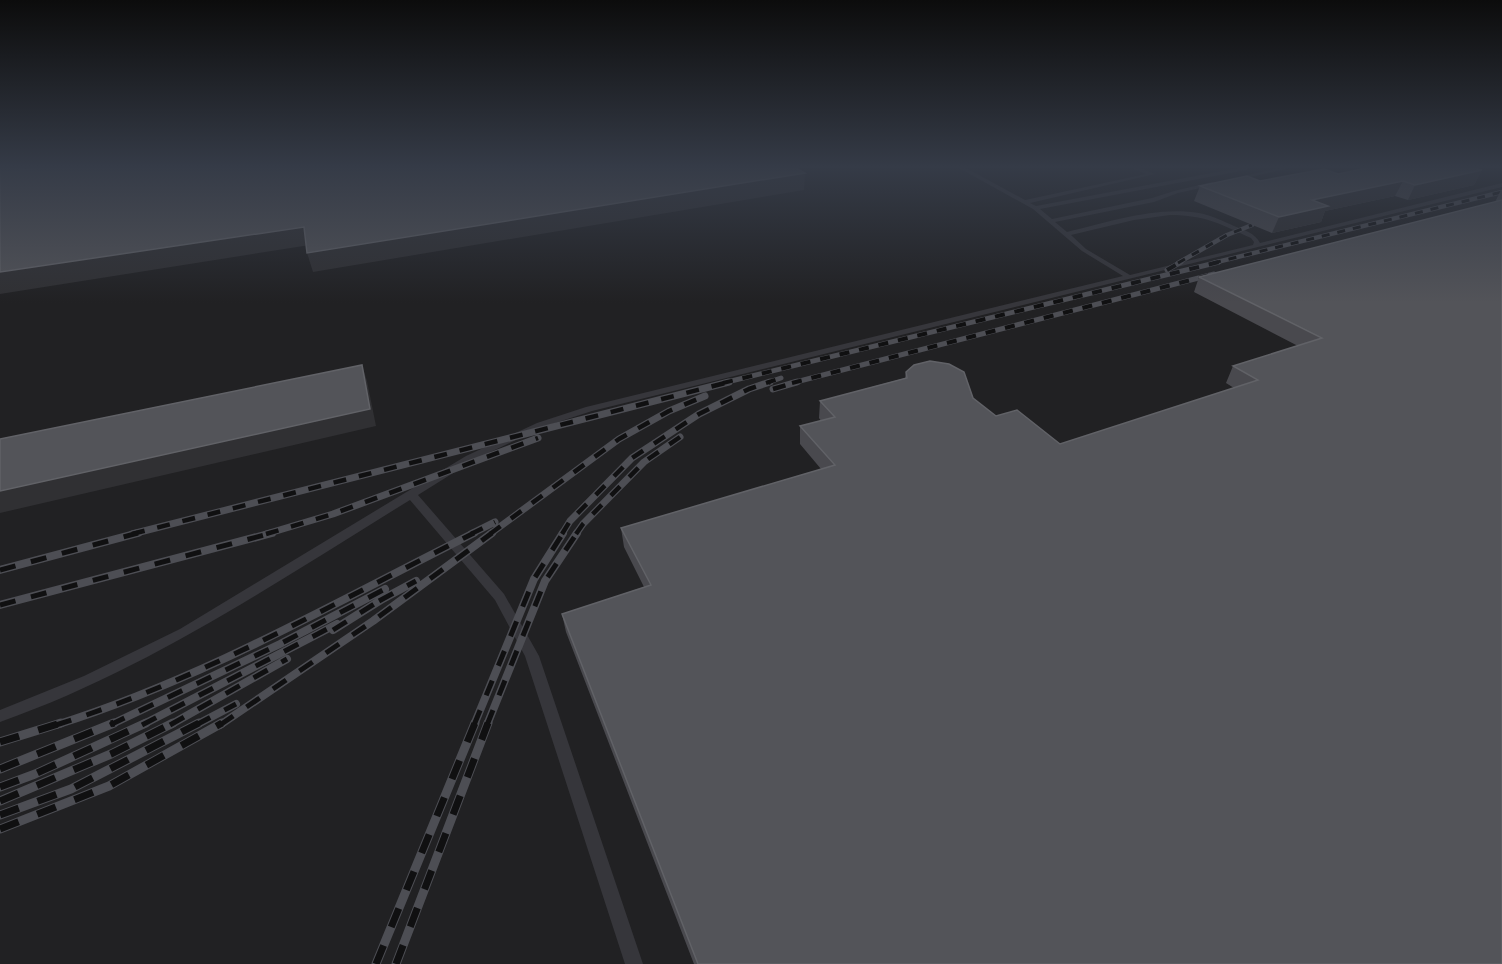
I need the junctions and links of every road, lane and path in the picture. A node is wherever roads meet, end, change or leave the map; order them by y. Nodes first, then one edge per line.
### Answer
1 (1042, 213) edge
2 (1087, 213) edge
3 (1389, 213) edge
4 (1051, 220) junction
5 (1067, 234) junction
6 (1256, 246) junction
7 (1129, 278) junction
8 (411, 495) junction
9 (0, 716) edge
10 (634, 964) edge

1 - 4 lane
2 - 4 lane
3 - 6 lane
4 - 5 lane
5 - 6 lane
5 - 7 lane
6 - 7 lane
7 - 8 lane
8 - 9 lane
8 - 10 lane

